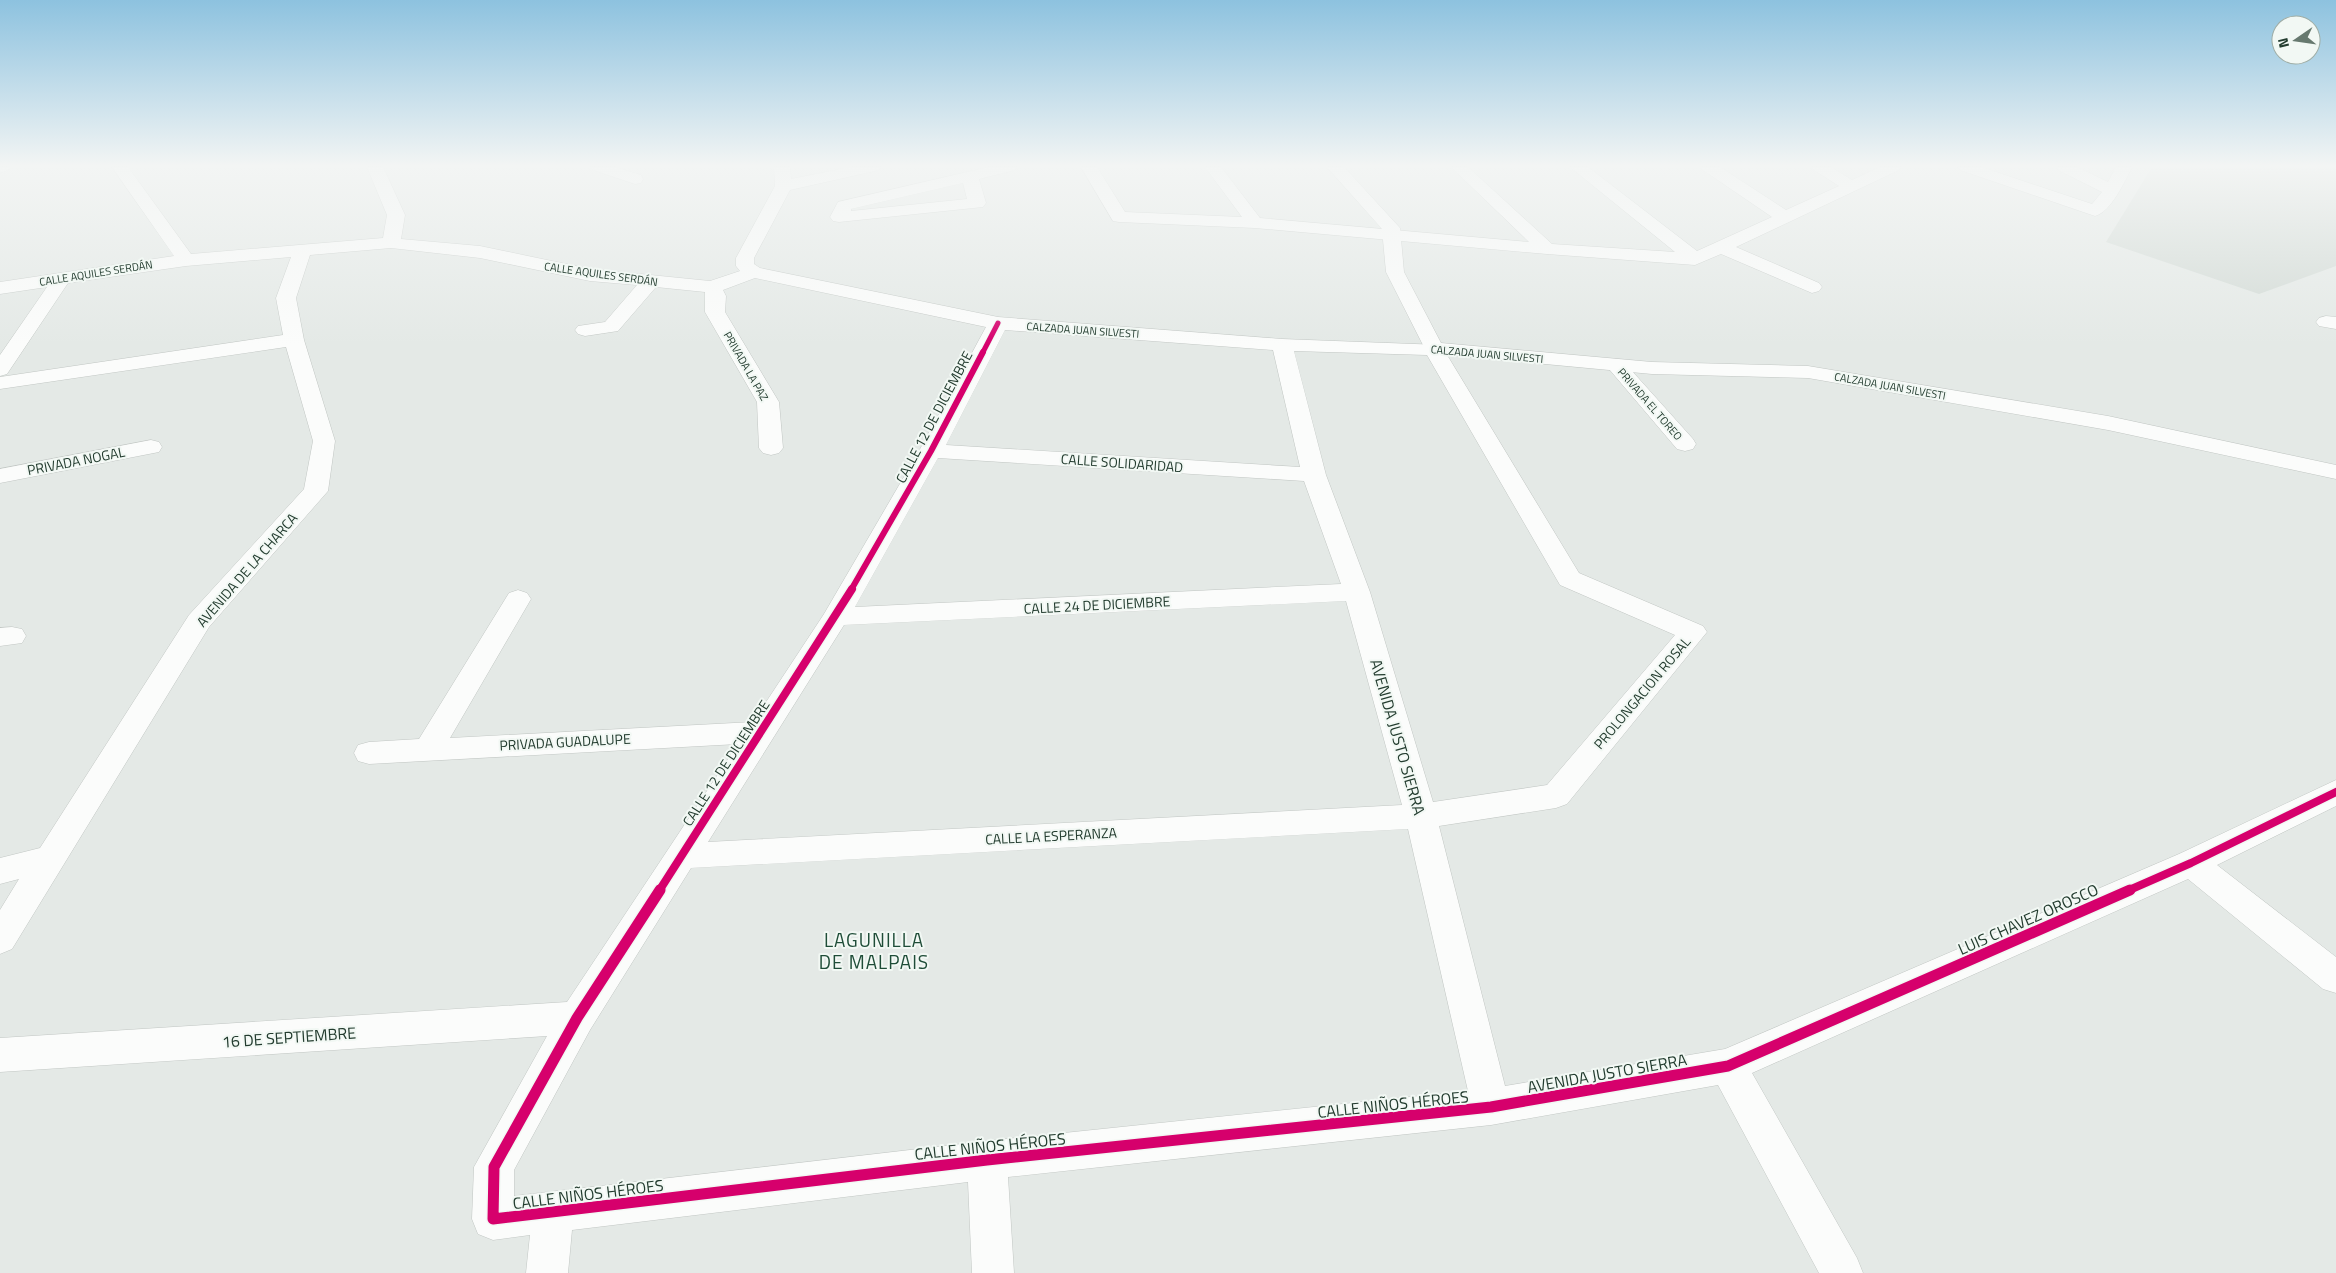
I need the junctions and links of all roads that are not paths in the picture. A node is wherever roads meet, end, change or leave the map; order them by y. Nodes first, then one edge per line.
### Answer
1 (162, 226) edge
2 (394, 226) edge
3 (759, 226) edge
4 (1292, 226) edge
5 (1390, 226) edge
6 (1523, 226) edge
7 (1654, 226) edge
8 (1767, 226) edge
9 (1392, 236) junction
10 (391, 244) junction
11 (1720, 247) junction
12 (1547, 249) junction
13 (303, 250) junction
14 (1695, 259) junction
15 (186, 260) junction
16 (754, 272) junction
17 (62, 278) junction
18 (651, 281) junction
19 (712, 287) junction
20 (1812, 287) dead end
21 (0, 288) edge
22 (998, 323) junction
23 (586, 330) dead end
24 (294, 340) junction
25 (1282, 345) junction
26 (1434, 349) junction
27 (1616, 365) junction
28 (0, 370) edge
29 (0, 383) edge
30 (1685, 444) dead end
31 (151, 447) dead end
32 (771, 448) dead end
33 (931, 451) junction
34 (2336, 472) edge
35 (1314, 475) junction
36 (0, 476) edge
37 (1357, 592) junction
38 (518, 598) dead end
39 (836, 617) junction
40 (762, 732) junction
41 (428, 750) junction
42 (369, 753) dead end
43 (2336, 792) edge
44 (1421, 816) junction
45 (681, 856) junction
46 (52, 858) junction
47 (2191, 862) junction
48 (0, 871) edge
49 (0, 939) edge
50 (2336, 978) edge
51 (577, 1018) junction
52 (0, 1055) edge
53 (1728, 1066) junction
54 (1491, 1108) junction
55 (987, 1160) junction
56 (553, 1212) junction
57 (493, 1219) joint
58 (548, 1273) edge
59 (993, 1273) edge
60 (1842, 1273) edge

1 - 15 street
2 - 10 street
3 - 16 street
4 - 9 street
5 - 9 street
6 - 12 street
7 - 14 street
8 - 11 street
9 - 12 street
9 - 26 street
10 - 13 street, CALLE AQUILES SERDÁN
10 - 18 street, CALLE AQUILES SERDÁN
11 - 14 street
11 - 20 street
12 - 14 street
13 - 15 street, CALLE AQUILES SERDÁN
13 - 24 street, AVENIDA DE LA CHARCA
15 - 17 street, CALLE AQUILES SERDÁN
16 - 19 street, CALLE AQUILES SERDÁN
16 - 22 street, CALZADA JUAN SILVESTI
17 - 21 street, CALLE AQUILES SERDÁN
17 - 28 street
18 - 19 street, CALLE AQUILES SERDÁN
18 - 23 street
19 - 32 street, PRIVADA LA PAZ
22 - 25 street, CALZADA JUAN SILVESTI
22 - 33 street, CALLE 12 DE DICIEMBRE
24 - 29 street
24 - 46 street, AVENIDA DE LA CHARCA
25 - 26 street, CALZADA JUAN SILVESTI
25 - 35 street, AVENIDA JUSTO SIERRA
26 - 27 street, CALZADA JUAN SILVESTI
26 - 44 street, PROLONGACION ROSAL
27 - 30 street, PRIVADA EL TOREO
27 - 34 street, CALZADA JUAN SILVESTI
31 - 36 street, PRIVADA NOGAL
33 - 35 street, CALLE SOLIDARIDAD
33 - 39 street, CALLE 12 DE DICIEMBRE
35 - 37 street, AVENIDA JUSTO SIERRA
37 - 39 street, CALLE 24 DE DICIEMBRE
37 - 44 street, AVENIDA JUSTO SIERRA
38 - 41 street
39 - 40 street, CALLE 12 DE DICIEMBRE
40 - 41 street, PRIVADA GUADALUPE
40 - 45 street, CALLE 12 DE DICIEMBRE
41 - 42 street, PRIVADA GUADALUPE
43 - 47 street, LUIS CHAVEZ OROSCO
44 - 45 street, CALLE LA ESPERANZA
44 - 54 street, AVENIDA JUSTO SIERRA
45 - 51 street, CALLE 12 DE DICIEMBRE
46 - 48 street
46 - 49 street, AVENIDA DE LA CHARCA
47 - 50 street
47 - 53 street, LUIS CHAVEZ OROSCO
51 - 52 street, 16 DE SEPTIEMBRE
51 - 57 street, CALLE 12 DE DICIEMBRE
53 - 54 street, AVENIDA JUSTO SIERRA
53 - 60 street
54 - 55 street, CALLE NIÑOS HÉROES
55 - 56 street, CALLE NIÑOS HÉROES
55 - 59 street
56 - 57 street, CALLE NIÑOS HÉROES
56 - 58 street

